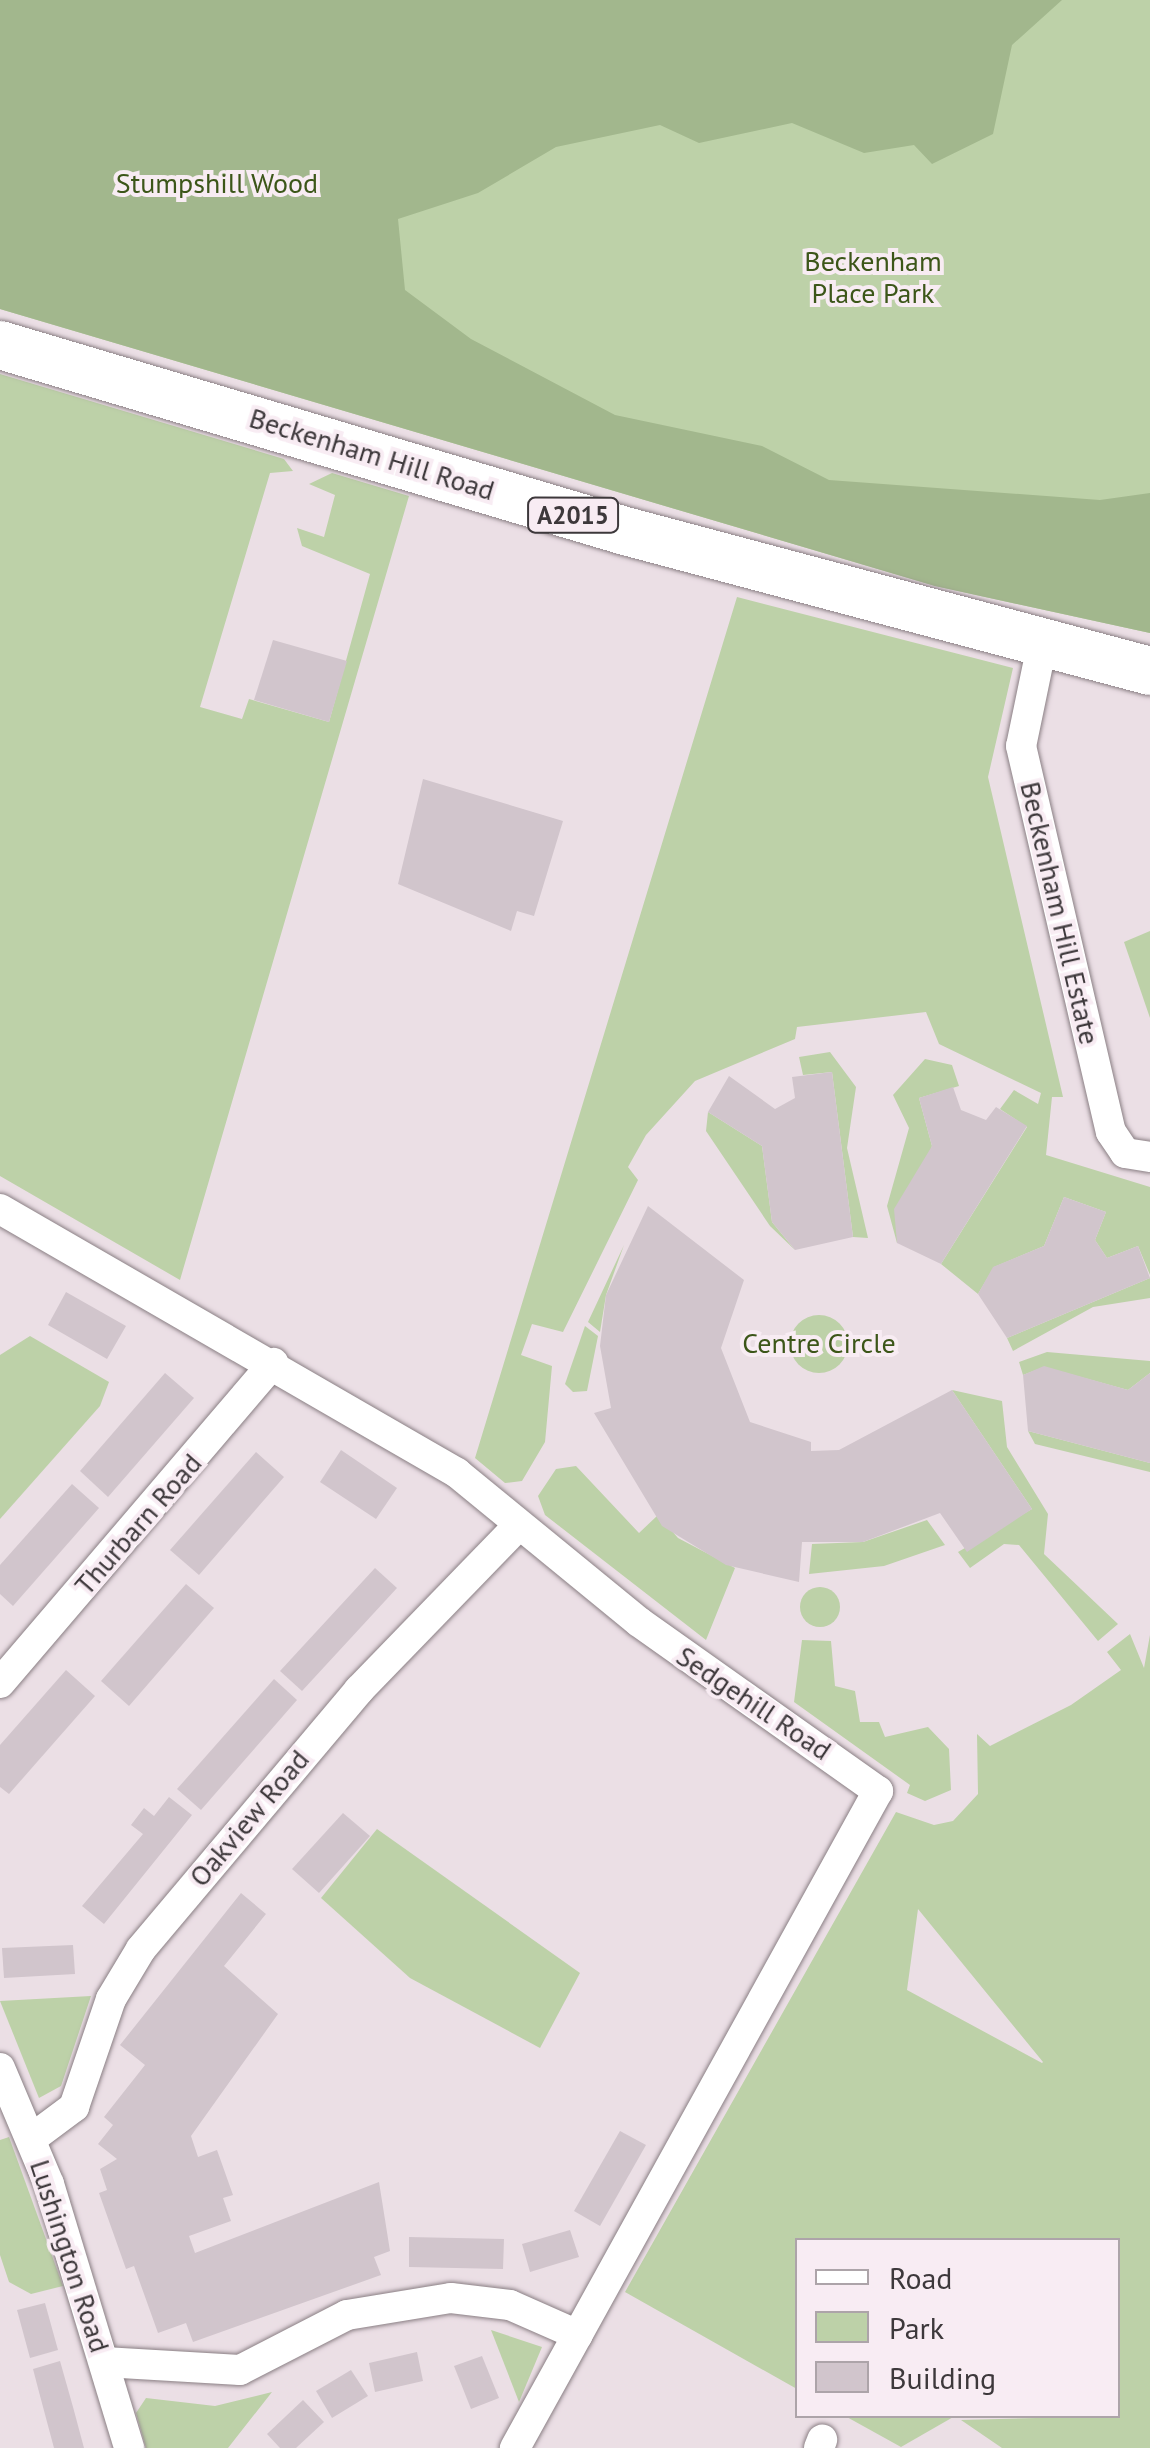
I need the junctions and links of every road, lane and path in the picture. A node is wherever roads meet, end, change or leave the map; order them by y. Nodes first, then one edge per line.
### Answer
1 (0, 345) edge
2 (1042, 645) junction
3 (1150, 671) edge
4 (1150, 1157) edge
5 (0, 1208) edge
6 (273, 1363) junction
7 (518, 1526) junction
8 (0, 1683) edge
9 (0, 2068) edge
10 (32, 2139) junction
11 (578, 2335) junction
12 (104, 2362) junction
13 (129, 2448) edge
14 (516, 2448) edge

1 - 2 main road, Beckenham Hill Road / A2015
2 - 3 main road, Beckenham Hill Road / A2015
2 - 4 street, Beckenham Hill Estate
5 - 6 street, Sedgehill Road
6 - 7 street, Sedgehill Road
6 - 8 street, Thurbarn Road
7 - 10 street, Oakview Road
7 - 11 street, Sedgehill Road
9 - 10 street, Lushington Road
10 - 12 street, Lushington Road
11 - 12 street
11 - 14 street, Sedgehill Road
12 - 13 street, Lushington Road

